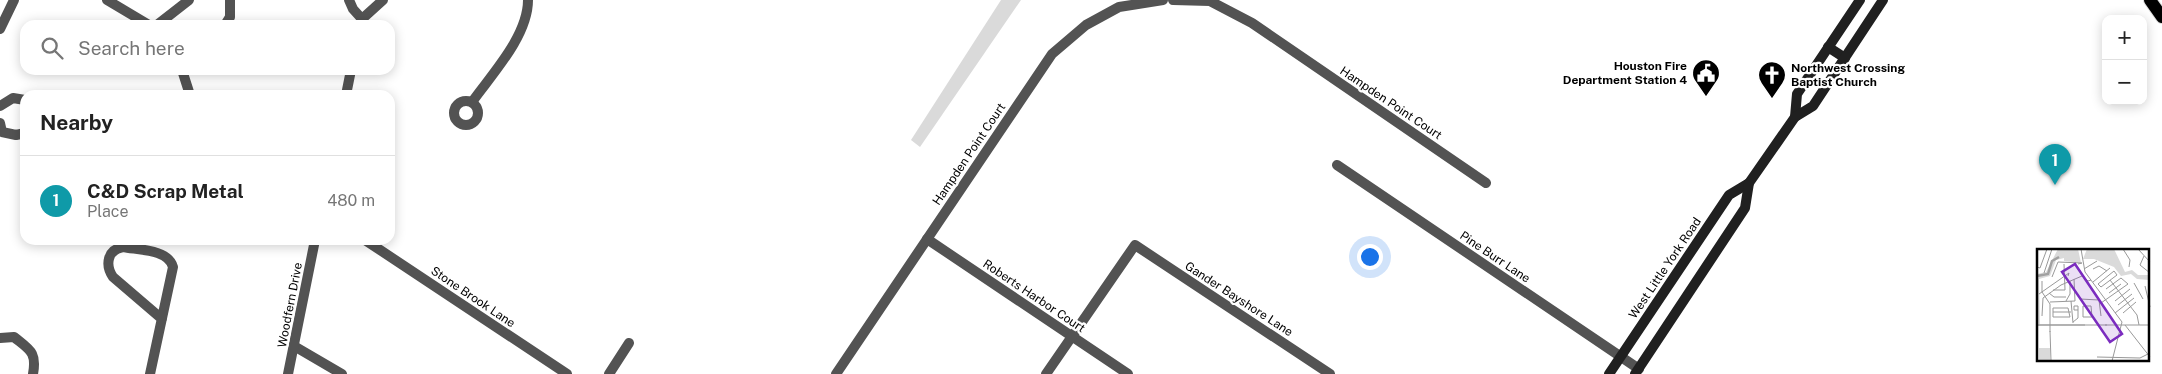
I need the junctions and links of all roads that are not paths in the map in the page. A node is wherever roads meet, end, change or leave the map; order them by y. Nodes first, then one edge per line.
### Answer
1 (14, 0) edge
2 (107, 0) edge
3 (189, 0) edge
4 (230, 0) edge
5 (350, 0) edge
6 (383, 0) edge
7 (528, 0) edge
8 (1163, 0) edge
9 (1173, 0) edge
10 (1860, 0) edge
11 (1884, 0) edge
12 (2150, 0) edge
13 (1210, 1) edge
14 (2162, 17) edge
15 (141, 20) edge
16 (163, 20) edge
17 (228, 20) edge
18 (360, 20) edge
19 (363, 20) edge
20 (0, 29) edge
21 (1828, 47) junction
22 (1846, 58) junction
23 (184, 75) edge
24 (350, 75) edge
25 (188, 90) edge
26 (347, 90) edge
27 (20, 99) edge
28 (472, 102) dead end
29 (0, 106) edge
30 (1794, 116) junction
31 (1, 131) edge
32 (20, 135) edge
33 (1337, 165) dead end
34 (1486, 183) dead end
35 (1749, 183) junction
36 (927, 239) junction
37 (314, 245) edge
38 (372, 245) edge
39 (162, 319) junction
40 (1071, 336) junction
41 (0, 338) edge
42 (629, 343) dead end
43 (294, 346) junction
44 (1621, 357) junction
45 (1637, 371) edge
46 (33, 374) edge
47 (150, 374) edge
48 (288, 374) edge
49 (342, 374) edge
50 (567, 374) edge
51 (609, 374) edge
52 (836, 374) edge
53 (1046, 374) edge
54 (1128, 374) edge
55 (1330, 374) edge
56 (1609, 374) edge

1 - 20 street
2 - 15 street
3 - 16 street
4 - 17 street
5 - 18 street
6 - 19 street
7 - 28 street
8 - 36 street, Hampden Point Court
9 - 13 street, Hampden Point Court
10 - 21 main road, West Little York Road
11 - 22 main road, West Little York Road
12 - 14 main road
13 - 34 street, Hampden Point Court
21 - 22 main road
21 - 30 main road, West Little York Road
22 - 30 main road, West Little York Road
23 - 25 street
24 - 26 street
27 - 29 street
30 - 35 main road, West Little York Road
31 - 32 street
33 - 44 street, Pine Burr Lane
35 - 44 main road, West Little York Road
35 - 45 main road, West Little York Road
36 - 40 street, Roberts Harbor Court
36 - 52 street, Hampden Point Court
37 - 43 street, Woodfern Drive
38 - 50 street, Stone Brook Lane
39 - 39 street
39 - 47 street
40 - 53 street
40 - 54 street, Roberts Harbor Court
40 - 55 street, Gander Bayshore Lane
41 - 46 street
42 - 51 street
43 - 48 street, Woodfern Drive
43 - 49 street
44 - 45 street, Pine Burr Lane
44 - 56 main road, West Little York Road

